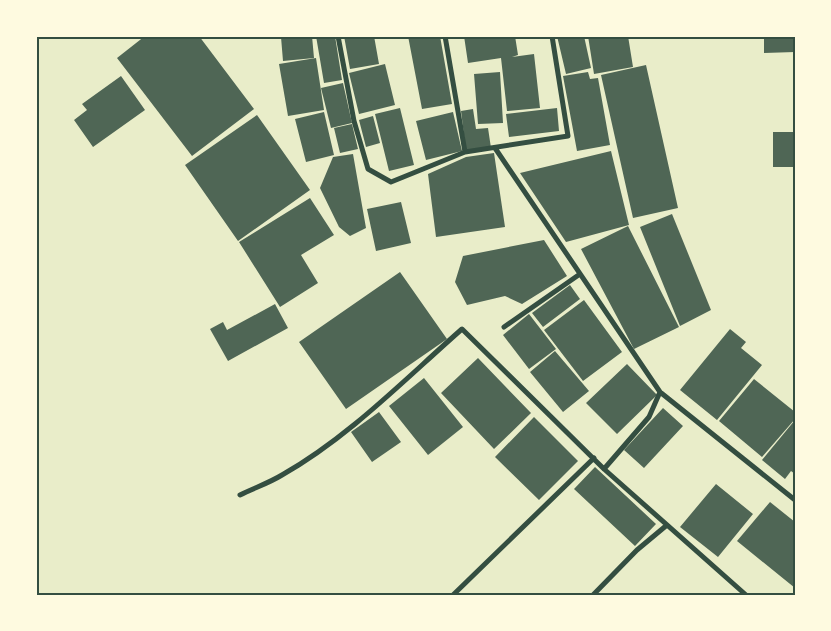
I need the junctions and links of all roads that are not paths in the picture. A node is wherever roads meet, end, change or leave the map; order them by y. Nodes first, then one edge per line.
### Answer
1 (338, 36) edge
2 (445, 36) edge
3 (552, 36) edge
4 (495, 148) junction
5 (465, 152) junction
6 (580, 274) junction
7 (504, 327) dead end
8 (660, 392) junction
9 (594, 458) junction
10 (604, 469) junction
11 (240, 495) dead end
12 (795, 500) edge
13 (667, 525) junction
14 (454, 595) edge
15 (593, 595) edge
16 (746, 595) edge

1 - 5 street
2 - 5 street
3 - 4 street
4 - 5 street
4 - 6 street
6 - 7 street
6 - 8 street
8 - 10 street
8 - 12 street
9 - 10 street
9 - 11 street
9 - 14 street
10 - 13 street
13 - 15 street
13 - 16 street

